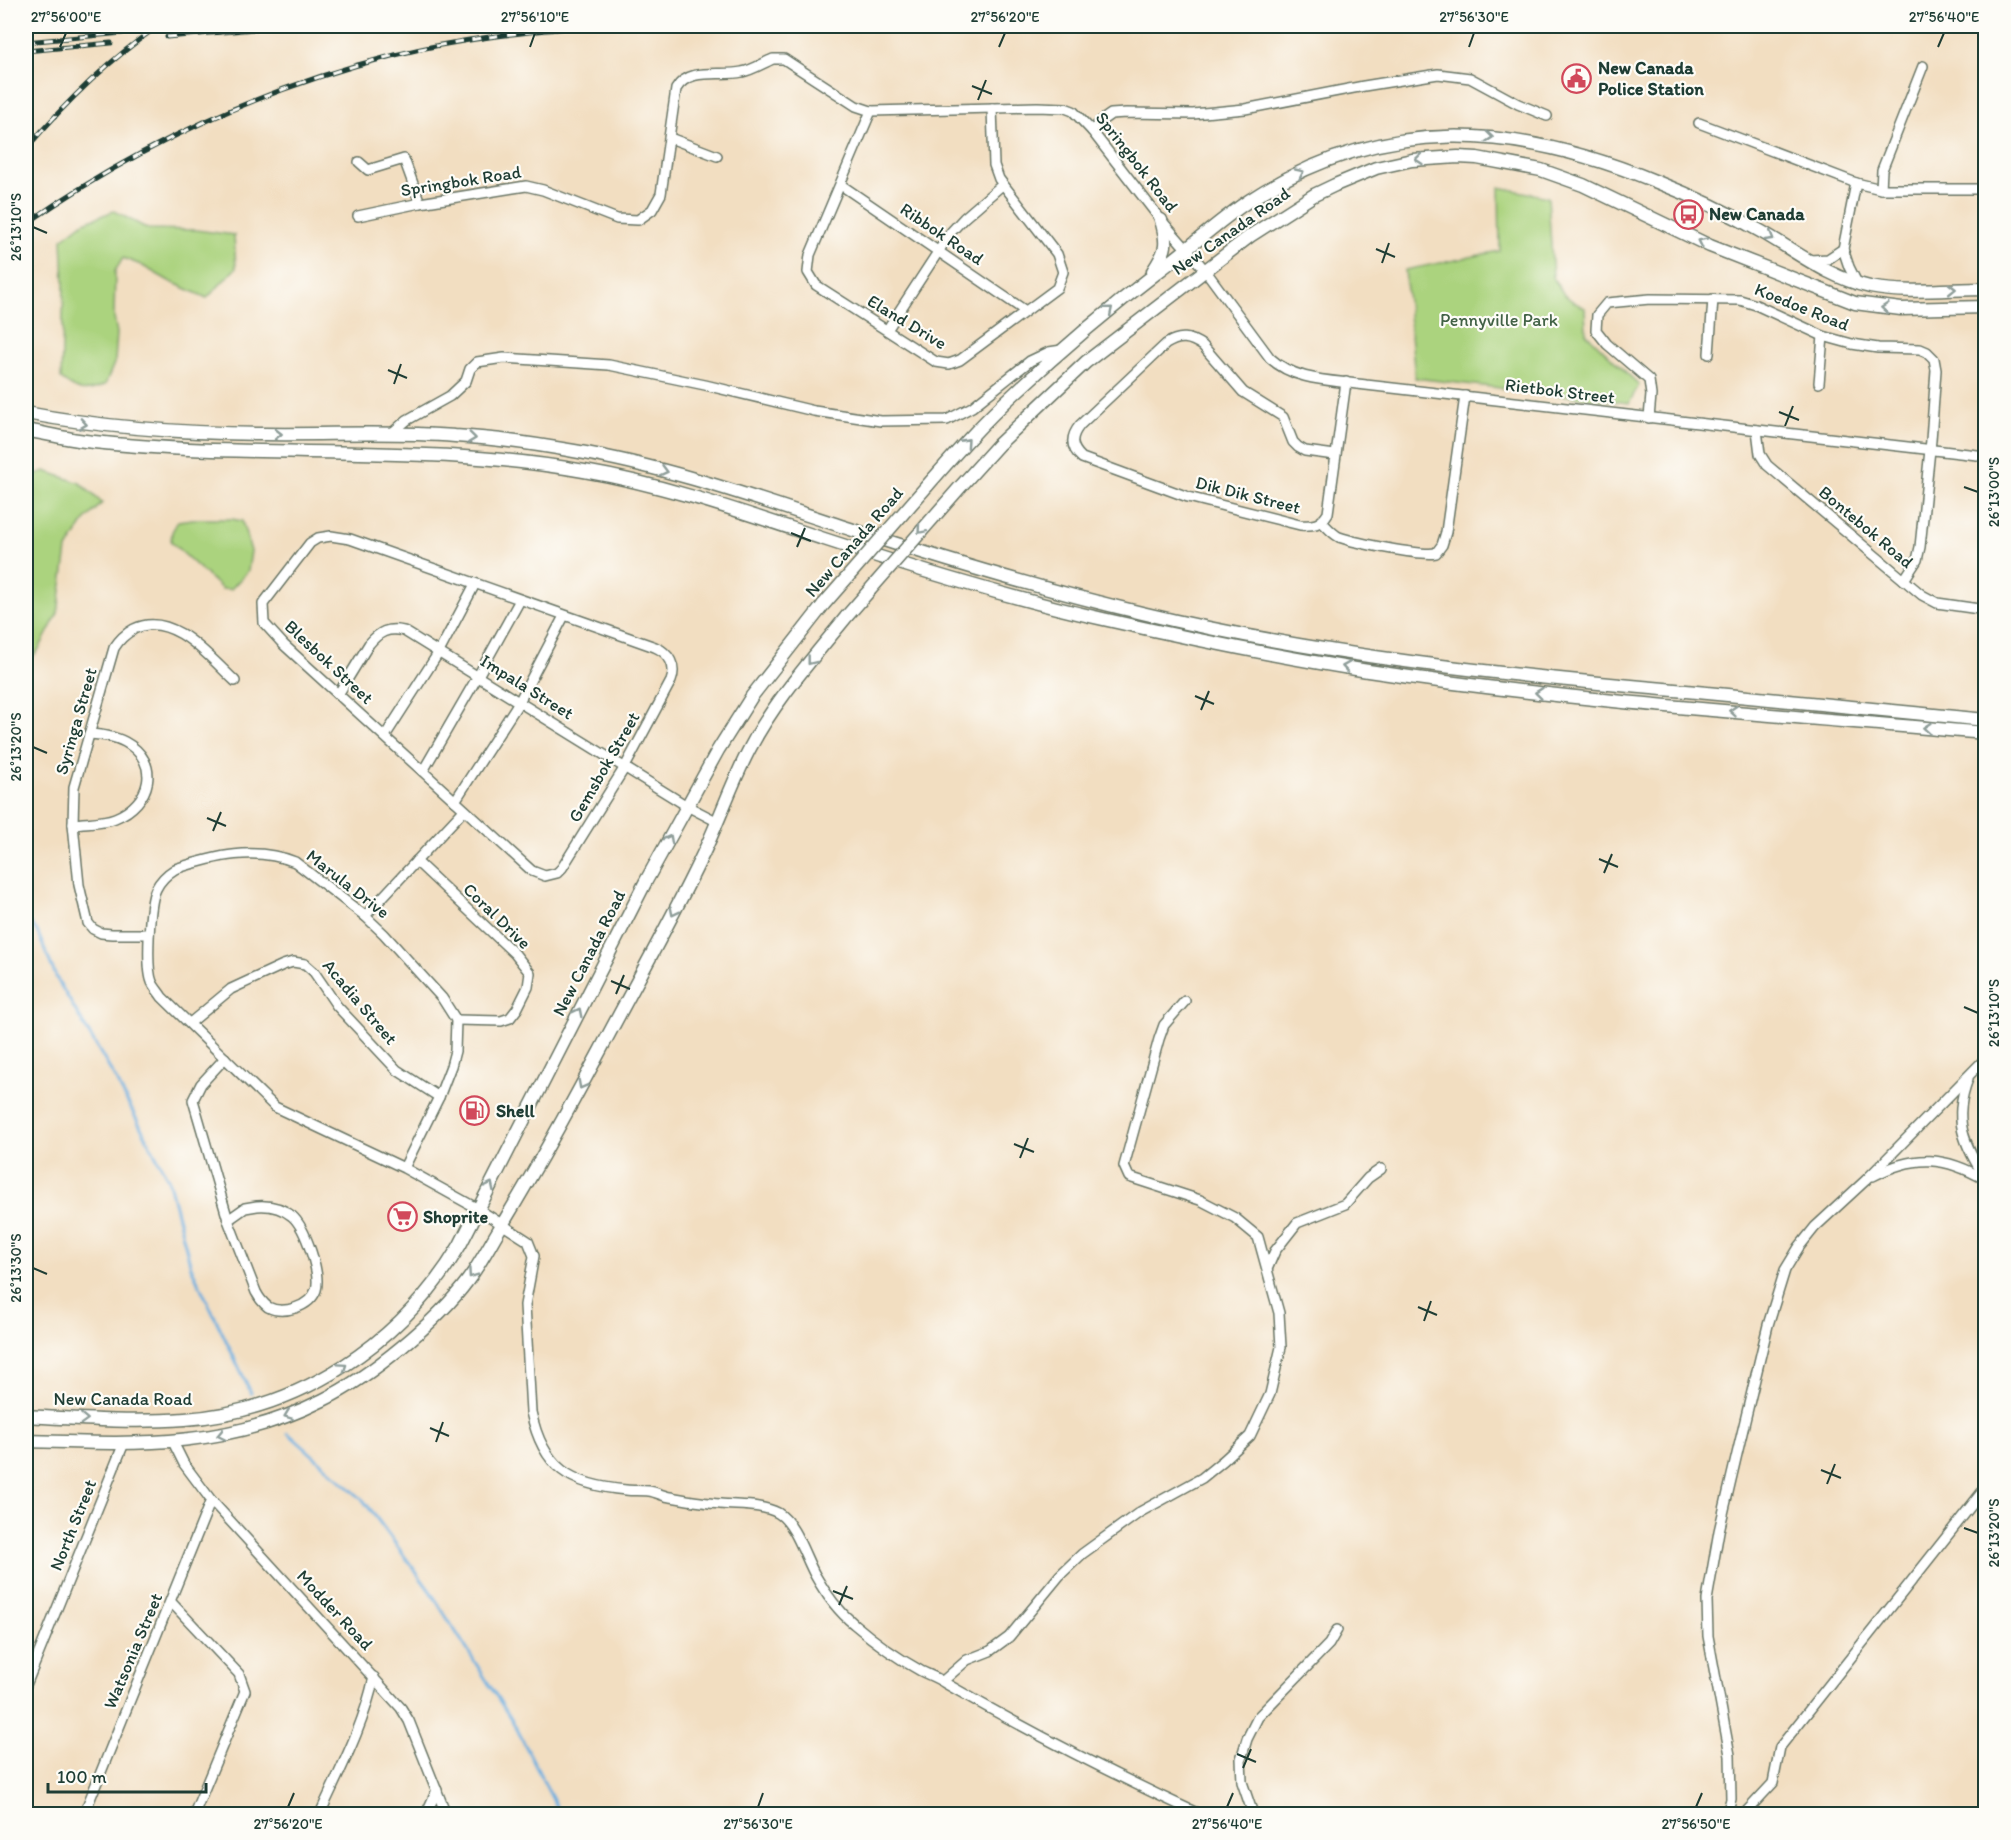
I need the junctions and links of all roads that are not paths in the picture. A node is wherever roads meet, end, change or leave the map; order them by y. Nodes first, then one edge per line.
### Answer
1 (1923, 66) dead end
2 (992, 108) junction
3 (871, 111) junction
4 (1547, 116) dead end
5 (1699, 123) dead end
6 (1092, 131) junction
7 (670, 138) junction
8 (717, 156) dead end
9 (359, 162) dead end
10 (1856, 183) junction
11 (841, 185) junction
12 (1002, 185) junction
13 (1881, 189) junction
14 (1986, 189) edge
15 (420, 203) junction
16 (358, 216) dead end
17 (1161, 220) junction
18 (1844, 249) junction
19 (938, 250) junction
20 (1188, 251) junction
21 (1807, 260) junction
22 (1204, 270) junction
23 (1145, 282) junction
24 (1857, 283) junction
25 (1986, 289) edge
26 (1713, 299) junction
27 (1986, 307) edge
28 (1024, 310) junction
29 (887, 330) junction
30 (1823, 336) junction
31 (1062, 350) junction
32 (1709, 354) dead end
33 (1346, 382) junction
34 (1819, 383) dead end
35 (1465, 396) junction
36 (26, 413) edge
37 (1649, 418) junction
38 (26, 430) edge
39 (1757, 430) junction
40 (392, 433) junction
41 (1930, 450) junction
42 (1335, 455) junction
43 (1986, 456) edge
44 (1322, 522) junction
45 (1904, 580) junction
46 (475, 584) junction
47 (520, 600) junction
48 (1986, 610) edge
49 (564, 616) junction
50 (439, 652) junction
51 (671, 662) joint
52 (478, 676) junction
53 (235, 681) dead end
54 (339, 693) junction
55 (519, 702) junction
56 (1986, 720) edge
57 (1986, 733) edge
58 (88, 734) junction
59 (385, 736) junction
60 (625, 767) junction
61 (423, 771) junction
62 (455, 801) junction
63 (687, 806) junction
64 (464, 810) junction
65 (718, 822) junction
66 (74, 824) junction
67 (416, 861) junction
68 (545, 876) joint
69 (365, 916) junction
70 (149, 934) junction
71 (1185, 1001) dead end
72 (456, 1020) junction
73 (190, 1023) junction
74 (225, 1058) junction
75 (1986, 1058) edge
76 (1970, 1074) junction
77 (439, 1097) junction
78 (404, 1168) junction
79 (1381, 1169) dead end
80 (1866, 1180) junction
81 (1986, 1180) edge
82 (478, 1209) junction
83 (228, 1220) junction
84 (502, 1224) junction
85 (1268, 1267) junction
86 (26, 1416) edge
87 (26, 1441) edge
88 (173, 1442) junction
89 (124, 1443) junction
90 (1986, 1487) edge
91 (212, 1500) junction
92 (171, 1602) junction
93 (1336, 1630) dead end
94 (374, 1677) junction
95 (943, 1681) junction
96 (26, 1685) edge
97 (437, 1791) junction
98 (84, 1815) edge
99 (194, 1815) edge
100 (320, 1815) edge
101 (426, 1815) edge
102 (446, 1815) edge
103 (1199, 1815) edge
104 (1253, 1815) edge
105 (1726, 1815) edge
106 (1744, 1815) edge

1 - 13 street
2 - 3 street, Springbok Road
2 - 6 street, Springbok Road
2 - 12 street, Eland Drive
3 - 7 street, Springbok Road
3 - 11 street, Eland Drive
4 - 6 street
5 - 10 street
6 - 17 street, Springbok Road
7 - 8 street
7 - 15 street, Springbok Road
9 - 15 street
10 - 13 street
10 - 18 street
11 - 19 street, Ribbok Road
11 - 29 street, Eland Drive
12 - 19 street
12 - 28 street, Eland Drive
13 - 14 street
15 - 16 street, Springbok Road
17 - 20 street, Springbok Road
17 - 23 main road
18 - 21 street
18 - 24 street
19 - 28 street, Ribbok Road
19 - 29 street
20 -> 21 main road, New Canada Road
20 - 22 street, Rietbok Street
20 - 23 main road, New Canada Road
21 - 24 main road, New Canada Road
27 -> 22 main road, New Canada Road
22 - 33 street, Rietbok Street
22 -> 65 main road, New Canada Road, bridge
31 -> 23 main road, New Canada Road
24 -> 25 main road, New Canada Road
26 - 30 street, Koedoe Road
26 - 32 street
26 - 37 street, Koedoe Road
28 - 29 street, Eland Drive
30 - 34 street
30 - 41 street, Koedoe Road
31 - 40 street
63 -> 31 main road, New Canada Road, bridge
33 - 35 street, Rietbok Street
33 - 42 street
35 - 37 street, Rietbok Street
35 - 44 street
36 -> 40 main road
37 - 39 street, Rietbok Street
57 -> 38 main road
39 - 41 street, Rietbok Street
39 - 45 street, Bontebok Road
40 -> 56 main road
41 - 43 street, Rietbok Street
41 - 45 street, Koedoe Road
42 - 44 street, Dik Dik Street
42 - 44 street, Dik Dik Street
45 - 48 street, Bontebok Road
46 - 47 street, Blesbok Street
46 - 50 street
46 - 54 street, Blesbok Street
47 - 49 street, Blesbok Street
47 - 52 street
49 - 51 street, Blesbok Street
49 - 55 street
50 - 52 street, Impala Street
50 - 54 street, Impala Street
50 - 59 street
51 - 60 street, Gemsbok Street
52 - 55 street, Impala Street
52 - 61 street
53 - 58 street, Syringa Street
54 - 59 street, Blesbok Street
55 - 60 street, Impala Street
55 - 62 street
58 - 66 street, Syringa Street
58 - 66 street
59 - 61 street, Blesbok Street
60 - 63 street, Impala Street
60 - 68 street, Gemsbok Street
61 - 62 street, Blesbok Street
62 - 64 street, Blesbok Street
63 - 65 street, Impala Street
82 -> 63 main road, New Canada Road
64 - 67 street
64 - 68 street, Blesbok Street
65 -> 84 main road, New Canada Road
66 - 70 street, Syringa Street
67 - 69 street
67 - 72 street, Coral Drive
69 - 70 street, Marula Drive
69 - 72 street, Marula Drive
70 - 73 street, Marula Drive
71 - 85 street
72 - 77 street
73 - 74 street, Marula Drive
73 - 77 street, Acadia Street
74 - 78 street, Marula Drive
74 - 83 street
75 - 76 street
76 - 80 street
76 - 81 street
77 - 78 street
78 - 82 street, Marula Drive
79 - 85 street
80 - 81 street
80 - 105 street
82 - 84 street, Marula Drive
86 -> 82 main road, New Canada Road
83 - 83 street
84 -> 88 main road, New Canada Road
84 - 95 street, Marula Drive
85 - 95 street
87 - 89 main road, New Canada Road
88 - 89 main road, New Canada Road
88 - 91 street, Modder Road
89 - 96 street, North Street
90 - 106 street
91 - 92 street, Watsonia Street
91 - 94 street, Modder Road
92 - 98 street, Watsonia Street
92 - 99 street
93 - 104 street
94 - 97 street, Modder Road
94 - 100 street
95 - 103 street, Marula Drive
97 - 101 street
97 - 102 street, Modder Road

